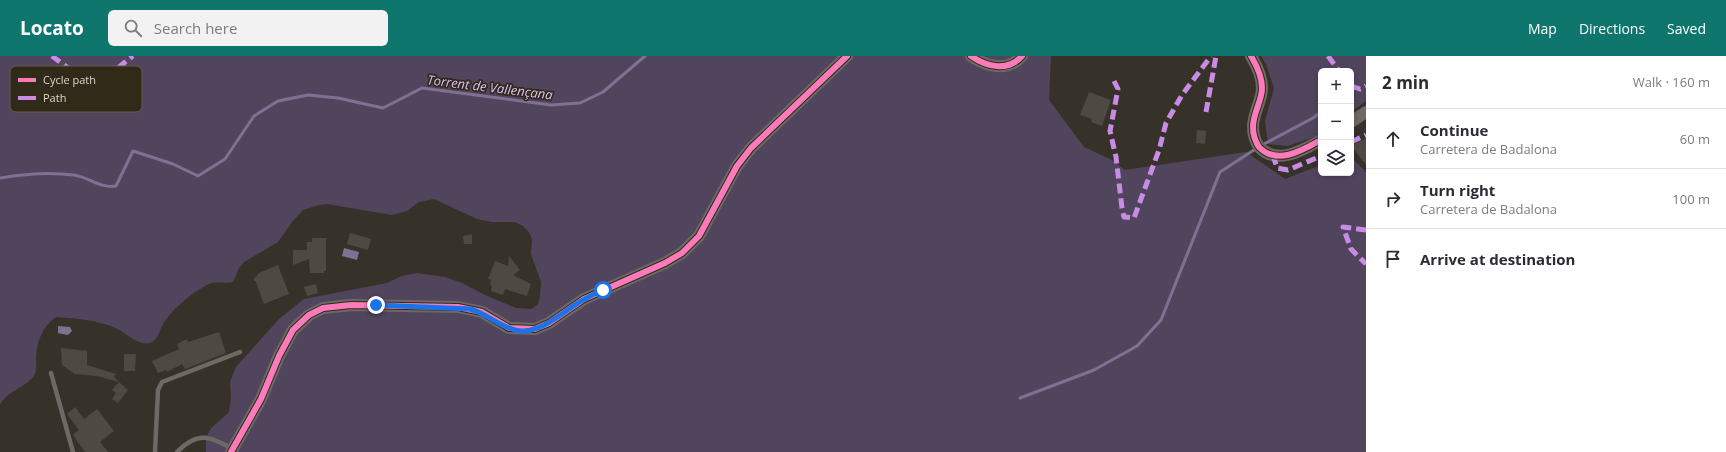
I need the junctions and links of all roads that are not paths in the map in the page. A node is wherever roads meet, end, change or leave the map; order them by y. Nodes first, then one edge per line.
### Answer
1 (847, 56) edge
2 (971, 56) edge
3 (1022, 56) edge
4 (1251, 56) edge
5 (1366, 112) edge
6 (1354, 120) edge
7 (1318, 142) edge
8 (240, 352) dead end
9 (51, 374) dead end
10 (232, 450) edge
11 (73, 452) edge
12 (154, 452) edge
13 (177, 452) edge

1 - 10 street
2 - 3 street
4 - 7 street
5 - 6 street
8 - 12 lane
9 - 11 lane
10 - 13 lane

